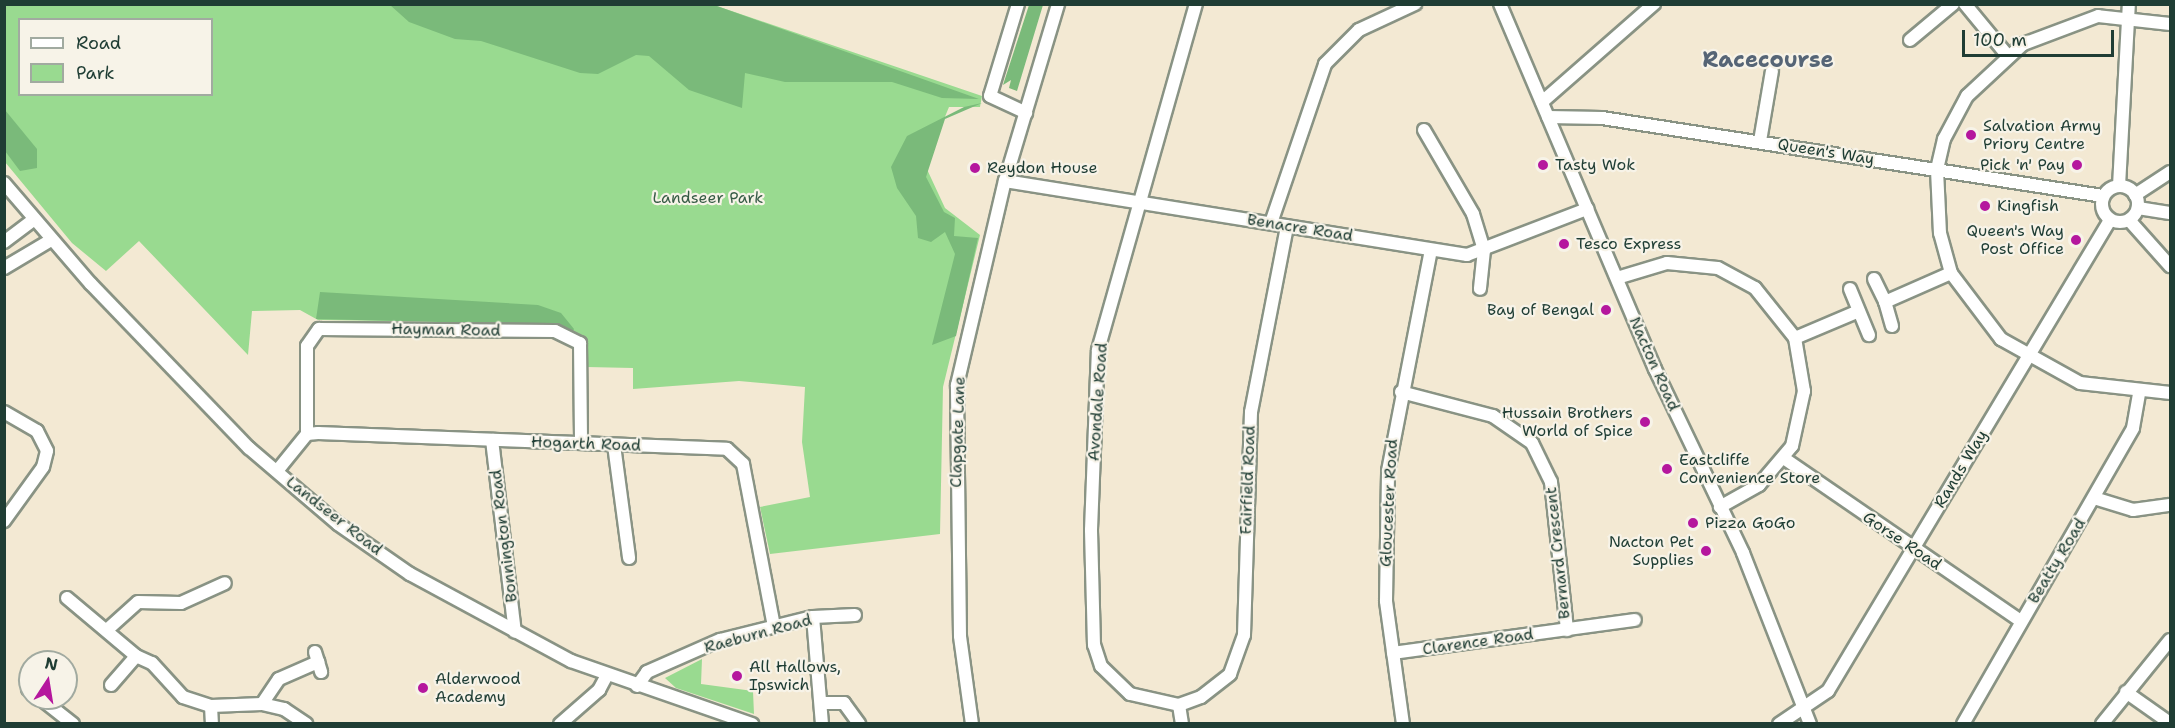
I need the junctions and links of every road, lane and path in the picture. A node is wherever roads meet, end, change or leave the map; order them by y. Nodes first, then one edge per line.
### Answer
1 (1018, 4) edge
2 (1058, 4) edge
3 (1196, 4) edge
4 (1415, 4) edge
5 (1500, 4) edge
6 (1654, 4) edge
7 (1953, 4) edge
8 (1965, 4) edge
9 (1385, 10) edge
10 (2129, 10) edge
11 (2170, 24) edge
12 (1910, 40) dead end
13 (2007, 55) junction
14 (1772, 71) dead end
15 (1559, 91) junction
16 (1542, 102) junction
17 (1026, 113) junction
18 (1568, 113) junction
19 (1548, 117) junction
20 (1424, 130) dead end
21 (1760, 141) junction
22 (1936, 170) junction
23 (2170, 171) edge
24 (1005, 181) junction
25 (4, 183) edge
26 (2119, 186) junction
27 (2135, 195) junction
28 (2103, 196) junction
29 (1136, 202) junction
30 (2138, 208) junction
31 (1587, 209) junction
32 (2170, 213) edge
33 (33, 219) junction
34 (2110, 220) junction
35 (2129, 220) junction
36 (1271, 223) junction
37 (1287, 226) junction
38 (51, 240) junction
39 (4, 242) edge
40 (1431, 250) junction
41 (1484, 250) junction
42 (2170, 266) edge
43 (4, 268) edge
44 (1951, 273) junction
45 (1617, 278) junction
46 (1874, 279) dead end
47 (1850, 289) dead end
48 (1480, 290) dead end
49 (1885, 302) junction
50 (1859, 311) junction
51 (1892, 326) dead end
52 (1869, 334) dead end
53 (1795, 338) junction
54 (2028, 358) junction
55 (1401, 392) junction
56 (2139, 393) junction
57 (2170, 393) edge
58 (4, 412) edge
59 (307, 434) junction
60 (492, 440) junction
61 (581, 443) junction
62 (614, 445) junction
63 (1785, 459) junction
64 (277, 471) junction
65 (2094, 498) junction
66 (2170, 506) edge
67 (1720, 507) junction
68 (4, 521) edge
69 (1914, 549) junction
70 (629, 558) dead end
71 (225, 583) dead end
72 (67, 598) dead end
73 (855, 615) dead end
74 (813, 617) junction
75 (1635, 620) dead end
76 (2021, 621) junction
77 (774, 626) junction
78 (108, 629) junction
79 (1567, 630) junction
80 (515, 632) junction
81 (2170, 640) edge
82 (1394, 653) junction
83 (136, 656) junction
84 (318, 662) dead end
85 (606, 677) junction
86 (111, 685) dead end
87 (637, 686) junction
88 (2126, 692) junction
89 (821, 703) junction
90 (262, 704) junction
91 (1179, 705) junction
92 (212, 706) junction
93 (56, 710) edge
94 (1804, 711) junction
95 (73, 723) edge
96 (212, 723) edge
97 (306, 723) edge
98 (560, 723) edge
99 (752, 723) edge
100 (822, 723) edge
101 (858, 723) edge
102 (972, 723) edge
103 (1182, 723) edge
104 (1403, 723) edge
105 (1779, 723) edge
106 (1810, 723) edge
107 (1963, 723) edge
108 (2102, 723) edge
109 (2170, 723) edge

1 - 17 street
2 - 17 street, Clapgate Lane
3 - 29 street, Avondale Road
4 - 9 street
5 - 16 street, Nacton Road
6 - 15 street
7 - 12 street
8 - 13 street
9 - 36 street
10 - 11 street
10 - 13 street
10 - 26 street
13 - 22 street
14 - 21 street
15 - 16 street
15 - 18 street
16 - 19 street, Nacton Road
17 - 24 street, Clapgate Lane
18 - 19 street, Queen's Way
18 - 21 street, Queen's Way
19 - 31 street, Nacton Road
20 - 41 street
21 - 22 street, Queen's Way
22 - 28 street, Queen's Way
22 - 44 street
23 - 27 street
24 - 29 street, Benacre Road
24 - 102 street, Clapgate Lane
25 - 33 street, Landseer Road
26 - 27 street
26 - 28 street
27 - 30 street
28 - 34 street
29 - 36 street, Benacre Road
29 - 91 street, Avondale Road
30 - 32 street
30 - 35 street
31 - 41 street, Benacre Road
31 - 45 street, Nacton Road
33 - 38 street, Landseer Road
33 - 39 street
34 - 35 street
34 - 54 street, Rands Way
35 - 42 street
36 - 37 street, Benacre Road
37 - 40 street, Benacre Road
37 - 91 street, Fairfield Road
38 - 43 street
38 - 64 street, Landseer Road
40 - 41 street, Benacre Road
40 - 55 street, Gloucester Road
41 - 48 street
44 - 49 street
44 - 54 street
45 - 53 street
45 - 67 street, Nacton Road
46 - 49 street
47 - 50 street
49 - 51 street
50 - 52 street
50 - 53 street
53 - 63 street
54 - 56 street
54 - 69 street, Rands Way
55 - 79 street, Bernard Crescent
55 - 82 street, Gloucester Road
56 - 57 street
56 - 65 street, Beatty Road
58 - 68 street
59 - 60 street, Hogarth Road
59 - 61 street, Hayman Road
59 - 64 street
60 - 61 street, Hogarth Road
60 - 80 street, Bonnington Road
61 - 62 street, Hogarth Road
62 - 70 street
62 - 77 street, Hogarth Road
63 - 67 street
63 - 69 street, Gorse Road
64 - 80 street, Landseer Road
65 - 66 street
65 - 76 street, Beatty Road
67 - 94 street, Nacton Road
69 - 76 street, Gorse Road
69 - 94 street, Rands Way
71 - 78 street
72 - 78 street
73 - 74 street, Raeburn Road
74 - 77 street, Raeburn Road
74 - 89 street
75 - 79 street, Clarence Road
76 - 107 street, Beatty Road
77 - 87 street, Raeburn Road
78 - 83 street
79 - 82 street, Clarence Road
80 - 85 street, Landseer Road
81 - 88 street
82 - 104 street, Gloucester Road
83 - 86 street
83 - 92 street
84 - 90 street
85 - 87 street, Landseer Road
85 - 98 street
87 - 99 street, Landseer Road
88 - 108 street
88 - 109 street
89 - 100 street
89 - 101 street
90 - 92 street
90 - 97 street
91 - 103 street
92 - 96 street
93 - 95 street
94 - 105 street
94 - 106 street, Nacton Road

